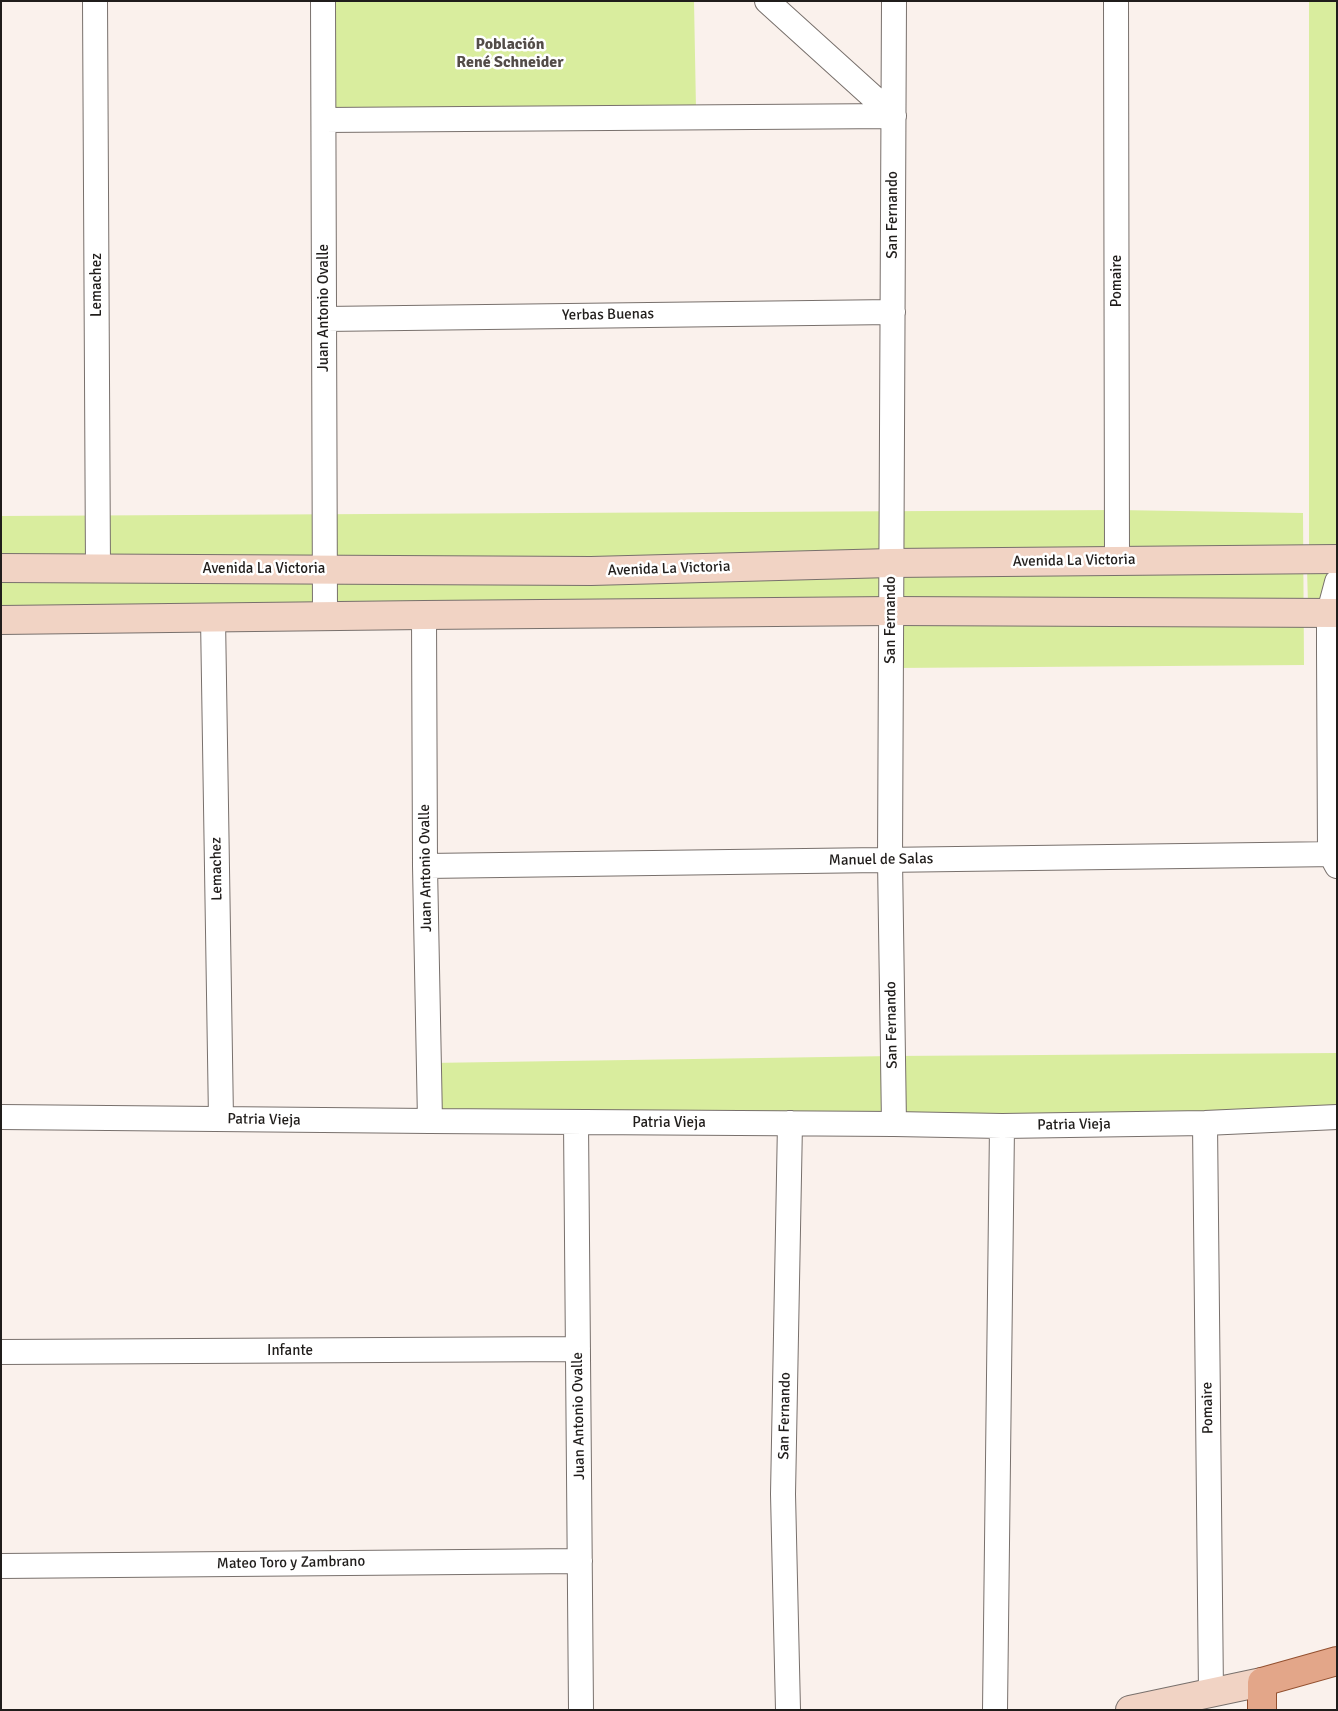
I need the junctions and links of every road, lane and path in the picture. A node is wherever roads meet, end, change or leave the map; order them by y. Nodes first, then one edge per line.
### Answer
1 (95, 1) edge
2 (323, 1) edge
3 (767, 1) edge
4 (894, 1) edge
5 (1116, 1) edge
6 (894, 116) junction
7 (324, 120) junction
8 (893, 312) junction
9 (324, 319) junction
10 (1337, 559) edge
11 (1117, 561) junction
12 (891, 563) junction
13 (1, 568) edge
14 (98, 568) junction
15 (325, 569) junction
16 (1337, 582) edge
17 (892, 611) junction
18 (1333, 612) edge
19 (424, 614) junction
20 (325, 616) junction
21 (213, 618) junction
22 (1, 620) edge
23 (1335, 858) edge
24 (890, 860) junction
25 (425, 866) junction
26 (1, 1117) edge
27 (1337, 1117) edge
28 (221, 1119) junction
29 (430, 1121) junction
30 (576, 1122) junction
31 (790, 1123) junction
32 (1205, 1123) junction
33 (894, 1124) junction
34 (1002, 1126) junction
35 (578, 1349) junction
36 (1, 1352) edge
37 (580, 1561) junction
38 (1, 1566) edge
39 (1337, 1661) edge
40 (1262, 1682) junction
41 (1211, 1693) junction
42 (581, 1710) edge
43 (788, 1710) edge
44 (996, 1710) edge
45 (1130, 1710) edge
46 (1262, 1710) edge

1 - 14 street, Lemachez
2 - 7 street, Juan Antonio Ovalle
3 - 6 street
4 - 6 street, San Fernando
5 - 11 street, Pomaire
6 - 7 street
6 - 8 street, San Fernando
7 - 9 street, Juan Antonio Ovalle
8 - 9 street, Yerbas Buenas
8 - 12 street, San Fernando
9 - 15 street, Juan Antonio Ovalle
10 - 11 main road, Avenida La Victoria
11 - 12 main road, Avenida La Victoria
12 - 15 main road, Avenida La Victoria
12 - 17 street, San Fernando
13 - 14 main road, Avenida La Victoria
14 - 15 main road, Avenida La Victoria
15 - 20 street, Juan Antonio Ovalle
16 - 18 street
17 - 18 main road
17 - 19 main road
17 - 24 street, San Fernando
18 - 23 street
19 - 20 main road
19 - 25 street, Juan Antonio Ovalle
20 - 21 main road
21 - 22 main road
21 - 28 street, Lemachez
23 - 24 street, Manuel de Salas
24 - 25 street, Manuel de Salas
24 - 33 street, San Fernando
25 - 29 street, Juan Antonio Ovalle
26 - 28 street, Patria Vieja
27 - 32 street, Patria Vieja
28 - 29 street, Patria Vieja
29 - 30 street, Patria Vieja
30 - 31 street, Patria Vieja
30 - 35 street, Juan Antonio Ovalle
31 - 33 street, Patria Vieja
31 - 43 street, San Fernando
32 - 34 street, Patria Vieja
32 - 41 street, Pomaire
33 - 34 street, Patria Vieja
34 - 44 street
35 - 36 street, Infante
35 - 37 street, Juan Antonio Ovalle
37 - 38 street, Mateo Toro y Zambrano
37 - 42 street, Juan Antonio Ovalle
39 - 40 main road
40 - 41 main road
40 - 46 main road
41 - 45 main road

